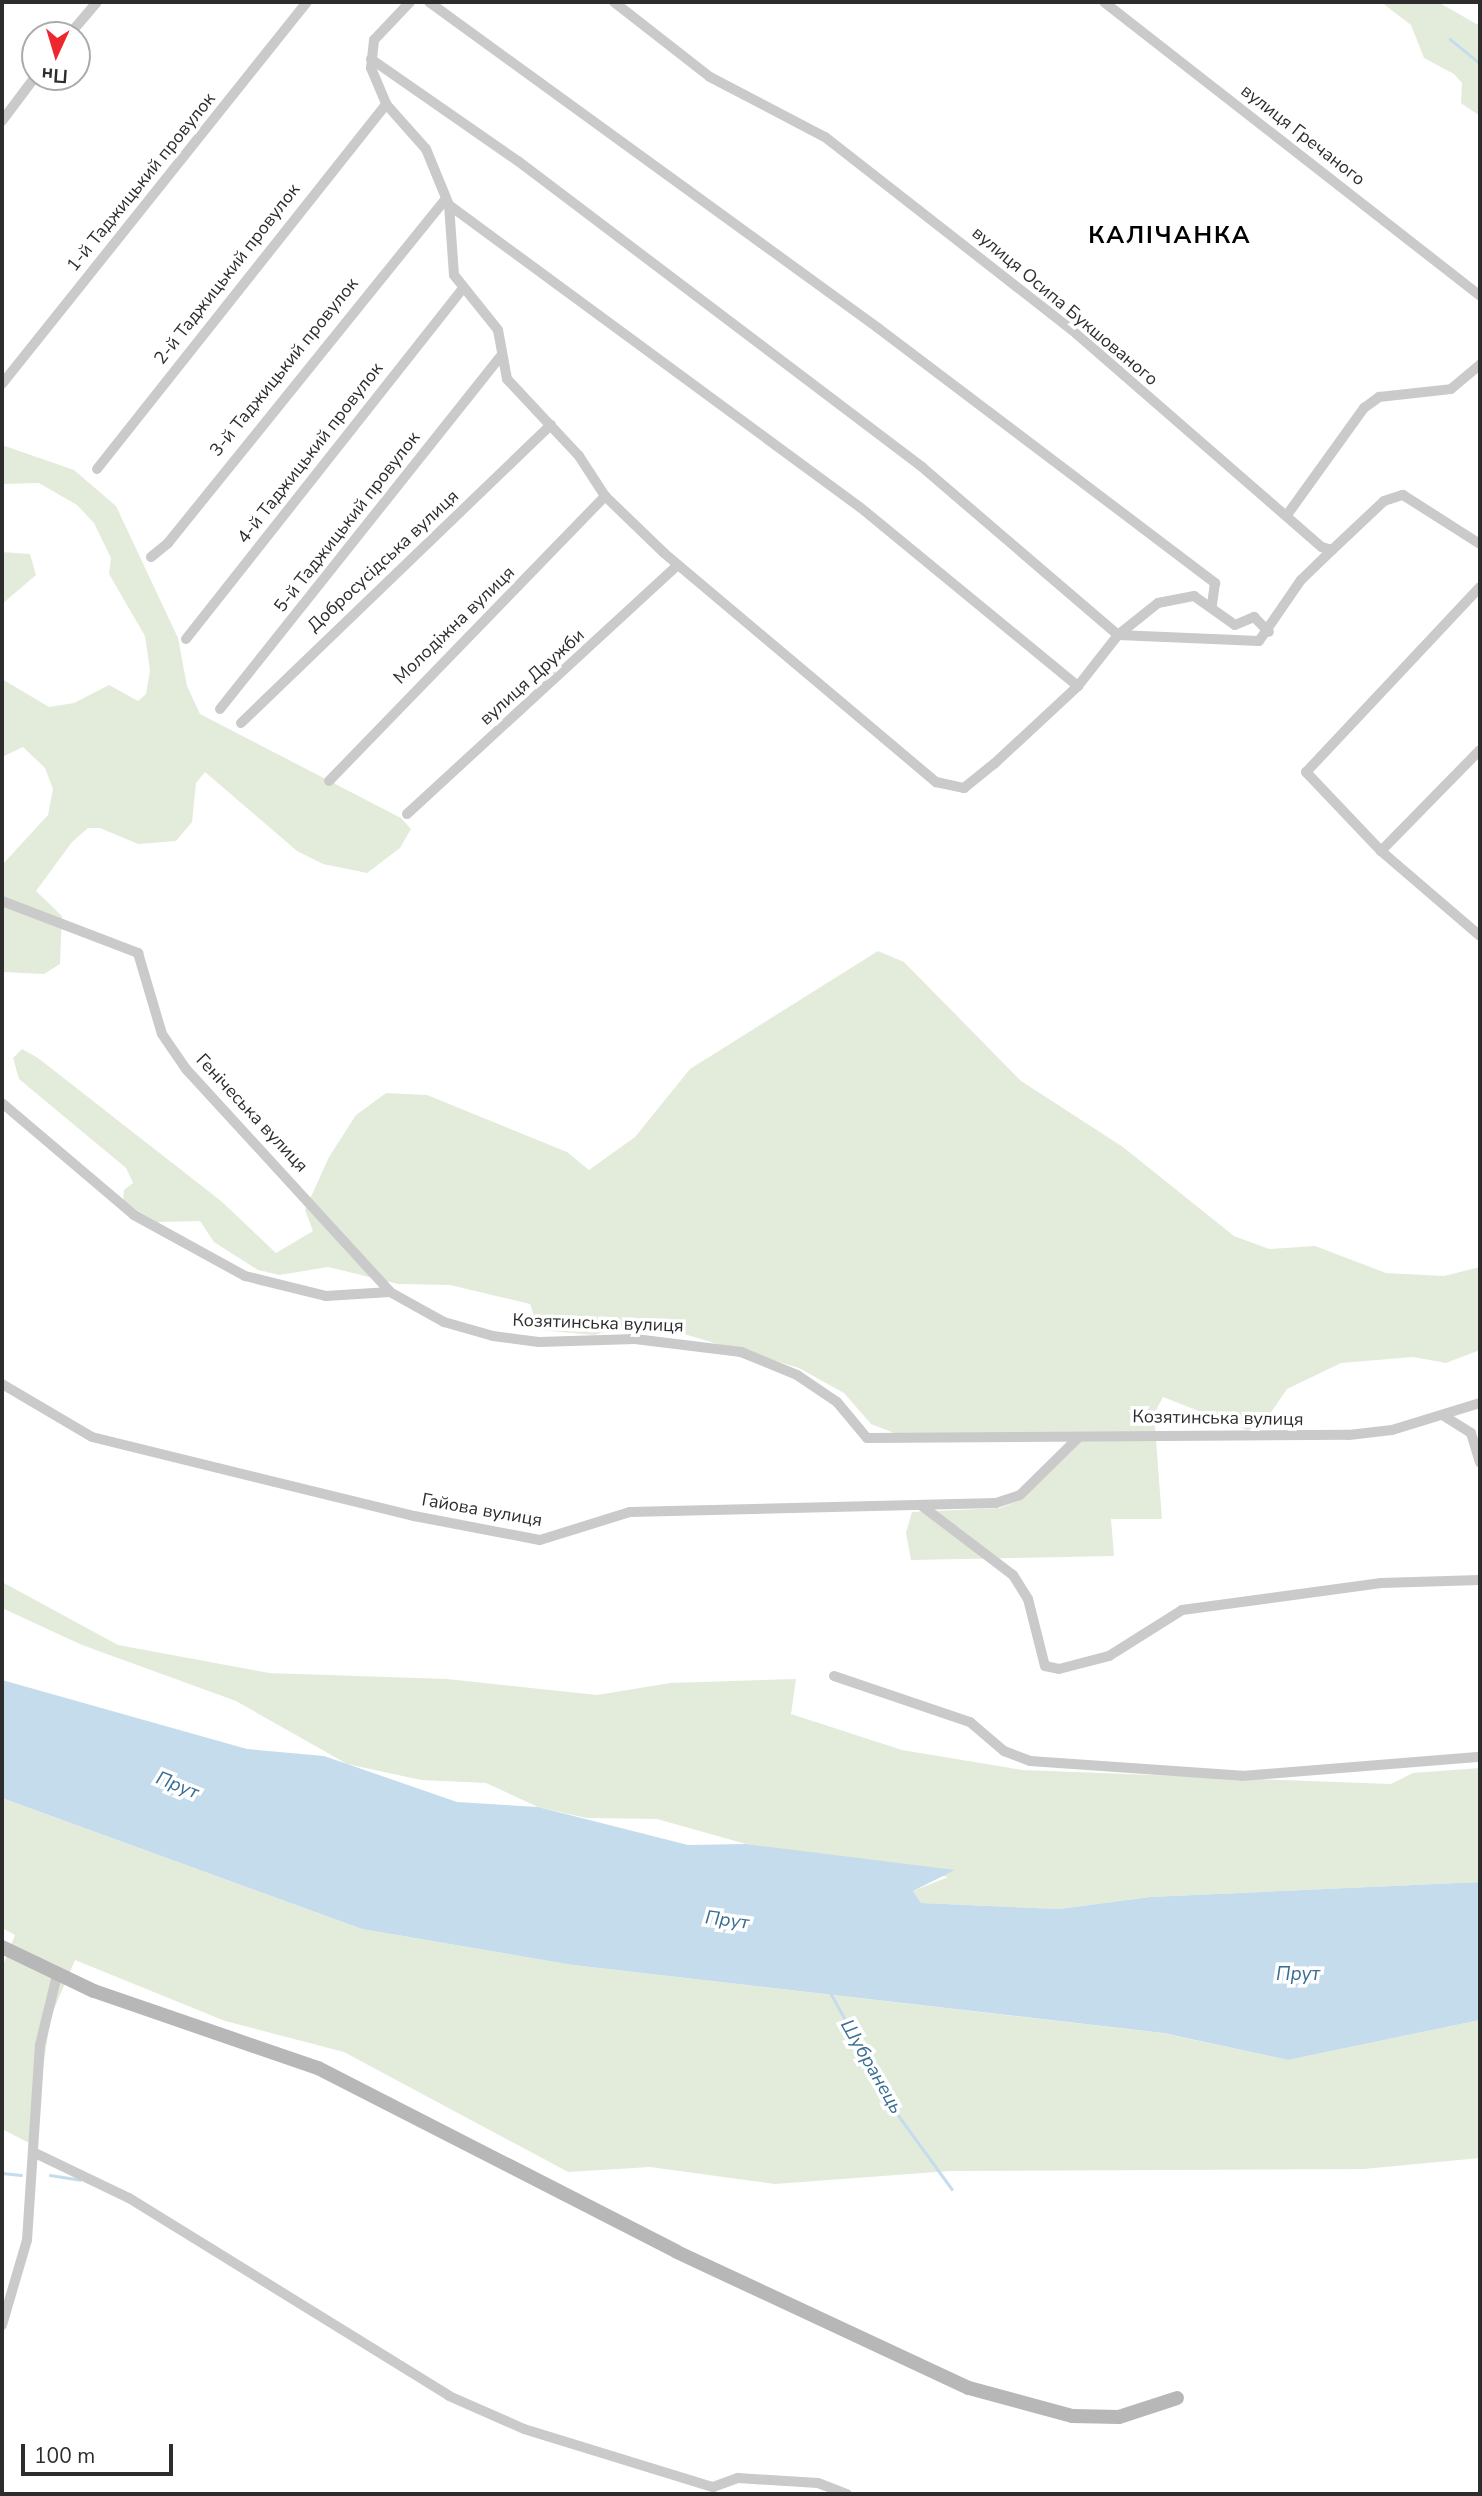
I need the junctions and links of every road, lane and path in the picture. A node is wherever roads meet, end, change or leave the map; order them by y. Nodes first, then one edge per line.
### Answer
1 (97, 2) edge
2 (307, 2) edge
3 (410, 2) edge
4 (429, 2) edge
5 (614, 2) edge
6 (1104, 2) edge
7 (81, 21) edge
8 (371, 60) junction
9 (24, 91) edge
10 (386, 104) junction
11 (2, 121) edge
12 (448, 202) junction
13 (462, 289) junction
14 (1480, 296) edge
15 (501, 356) junction
16 (1480, 365) edge
17 (2, 384) edge
18 (551, 425) junction
19 (97, 469) dead end
20 (605, 496) junction
21 (1287, 515) junction
22 (1480, 544) edge
23 (1332, 550) junction
24 (150, 557) dead end
25 (678, 565) junction
26 (1480, 587) edge
27 (1212, 605) junction
28 (1269, 632) junction
29 (1118, 635) junction
30 (186, 639) dead end
31 (1078, 686) junction
32 (220, 709) dead end
33 (241, 723) dead end
34 (1480, 750) edge
35 (328, 781) dead end
36 (407, 814) dead end
37 (1381, 851) junction
38 (2, 901) edge
39 (1480, 936) edge
40 (2, 1103) edge
41 (390, 1292) junction
42 (2, 1384) edge
43 (1480, 1403) edge
44 (1444, 1416) junction
45 (1078, 1438) junction
46 (1480, 1463) edge
47 (921, 1506) junction
48 (1480, 1580) edge
49 (834, 1676) dead end
50 (1480, 1757) edge
51 (2, 1947) edge
52 (57, 1975) junction
53 (34, 2153) junction
54 (2, 2325) edge
55 (1177, 2399) dead end
56 (714, 2491) edge
57 (847, 2494) edge

1 - 7 street
2 - 17 street, 1-й Таджицький провулок
3 - 8 street
4 - 27 street
5 - 21 street, вулиця Осипа Букшованого
6 - 14 street, вулиця Гречаного
8 - 10 street
8 - 29 street
9 - 11 street
10 - 12 street
10 - 19 street, 2-й Таджицький провулок
12 - 13 street
12 - 24 street, 3-й Таджицький провулок
12 - 31 street
13 - 15 street
13 - 30 street, 4-й Таджицький провулок
15 - 18 street
15 - 32 street, 5-й Таджицький провулок
16 - 21 street
18 - 20 street
18 - 33 street, Добросусідська вулиця
20 - 25 street
20 - 35 street, Молодіжна вулиця
21 - 23 street, вулиця Осипа Букшованого
22 - 23 street
23 - 28 street
25 - 31 street
25 - 36 street, вулиця Дружби
26 - 37 street
27 - 28 street
27 - 29 street
28 - 29 street
29 - 31 street
34 - 37 street
37 - 39 street
38 - 41 street, Генічеська вулиця
40 - 41 street
41 - 45 street, Козятинська вулиця
42 - 47 street, Гайова вулиця
43 - 44 street, Козятинська вулиця
44 - 45 street, Козятинська вулиця
44 - 46 street
45 - 47 street, Гайова вулиця
47 - 48 street
49 - 50 street
51 - 52 street
52 - 53 street
52 - 55 street
53 - 54 street
53 - 56 street
56 - 57 street

